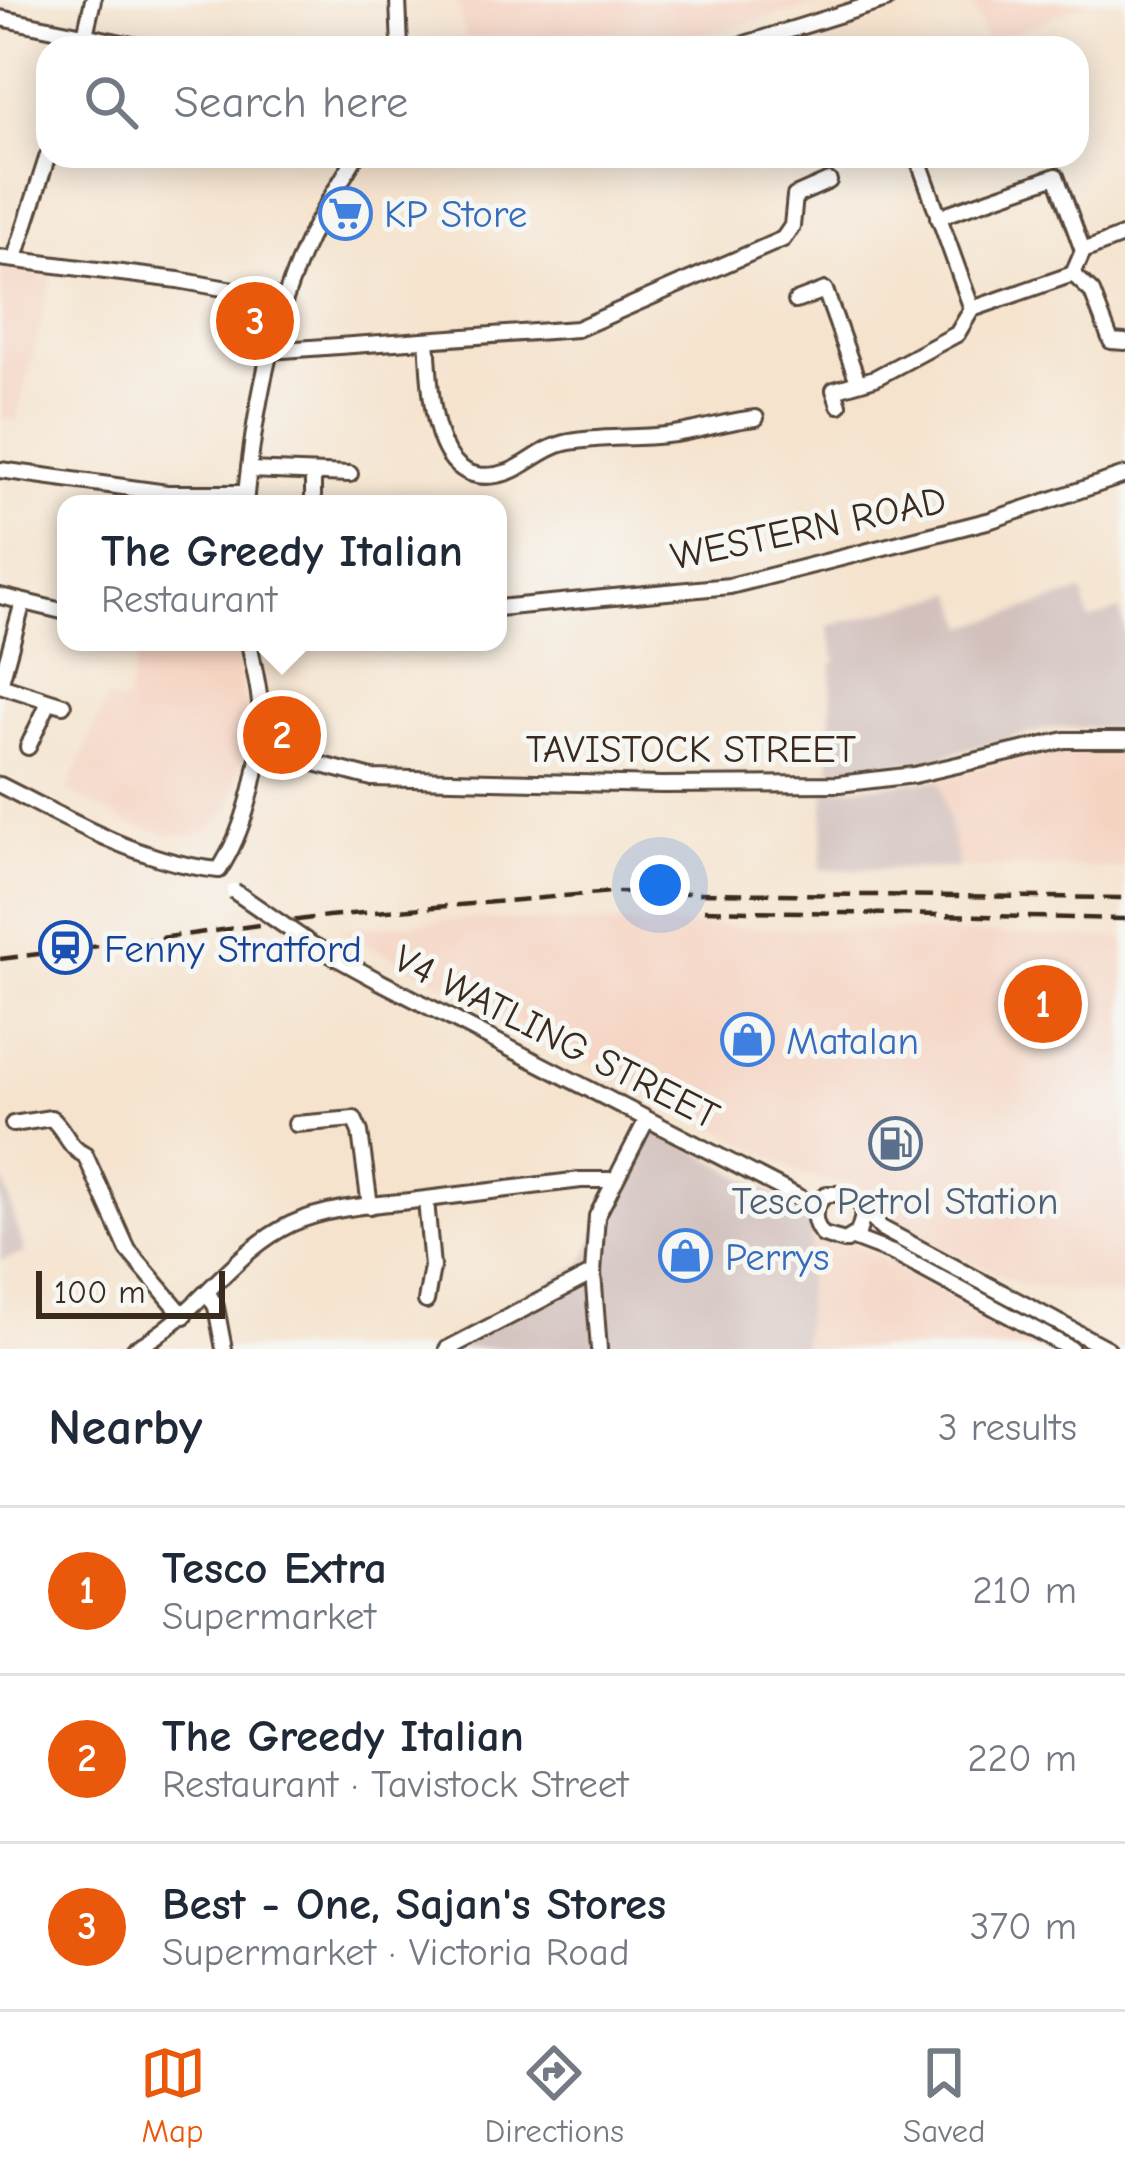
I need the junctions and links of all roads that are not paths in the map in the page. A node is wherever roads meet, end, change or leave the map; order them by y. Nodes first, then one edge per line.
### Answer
1 (93, 0) edge
2 (398, 0) edge
3 (886, 0) edge
4 (0, 18) edge
5 (85, 35) junction
6 (90, 36) edge
7 (402, 36) edge
8 (770, 36) edge
9 (43, 168) edge
10 (349, 168) edge
11 (920, 168) edge
12 (830, 181) dead end
13 (938, 217) junction
14 (1125, 235) edge
15 (1083, 251) junction
16 (8, 258) edge
17 (1074, 270) junction
18 (284, 299) junction
19 (796, 301) dead end
20 (972, 309) junction
21 (427, 340) junction
22 (1125, 342) edge
23 (269, 351) junction
24 (858, 382) junction
25 (839, 405) dead end
26 (756, 418) dead end
27 (0, 470) edge
28 (249, 470) junction
29 (313, 473) junction
30 (350, 475) dead end
31 (1125, 475) edge
32 (199, 495) edge
33 (246, 495) edge
34 (313, 495) edge
35 (0, 596) edge
36 (23, 602) junction
37 (507, 607) edge
38 (57, 610) edge
39 (250, 651) edge
40 (0, 685) edge
41 (1125, 740) edge
42 (28, 747) dead end
43 (257, 748) junction
44 (0, 785) edge
45 (219, 870) junction
46 (646, 1121) junction
47 (13, 1124) dead end
48 (296, 1124) dead end
49 (614, 1180) junction
50 (426, 1199) junction
51 (370, 1206) junction
52 (816, 1206) junction
53 (864, 1213) junction
54 (853, 1238) junction
55 (593, 1273) junction
56 (208, 1293) junction
57 (426, 1301) dead end
58 (184, 1316) junction
59 (134, 1349) edge
60 (224, 1349) edge
61 (447, 1349) edge
62 (599, 1349) edge
63 (1071, 1349) edge
64 (1108, 1349) edge

1 - 5 street
2 - 7 street
3 - 8 street
4 - 5 street
5 - 6 street
9 - 16 street
10 - 18 street
11 - 13 street
12 - 21 street
13 - 15 street
13 - 20 street
14 - 15 street
15 - 17 street
16 - 18 street
17 - 20 street
17 - 22 street
18 - 23 street
19 - 24 street
20 - 24 street
21 - 23 street
21 - 26 street
23 - 28 street
24 - 25 street
27 - 32 street
28 - 29 street
28 - 33 street
29 - 30 street
29 - 34 street
31 - 37 street, WESTERN ROAD
35 - 36 street
36 - 38 street
36 - 40 street
39 - 43 street
40 - 42 street
41 - 43 street, TAVISTOCK STREET
43 - 45 street
44 - 45 street
45 - 46 street, V4 WATLING STREET, bridge
46 - 49 street
46 - 52 street, V4 WATLING STREET
47 - 58 street
48 - 51 street
49 - 50 street
49 - 55 street
50 - 51 street
50 - 57 street
51 - 56 street
52 - 53 street
52 - 54 street
53 - 54 street
53 - 64 street
54 - 63 street
55 - 61 street
55 - 62 street
56 - 58 street
56 - 60 street
58 - 59 street

